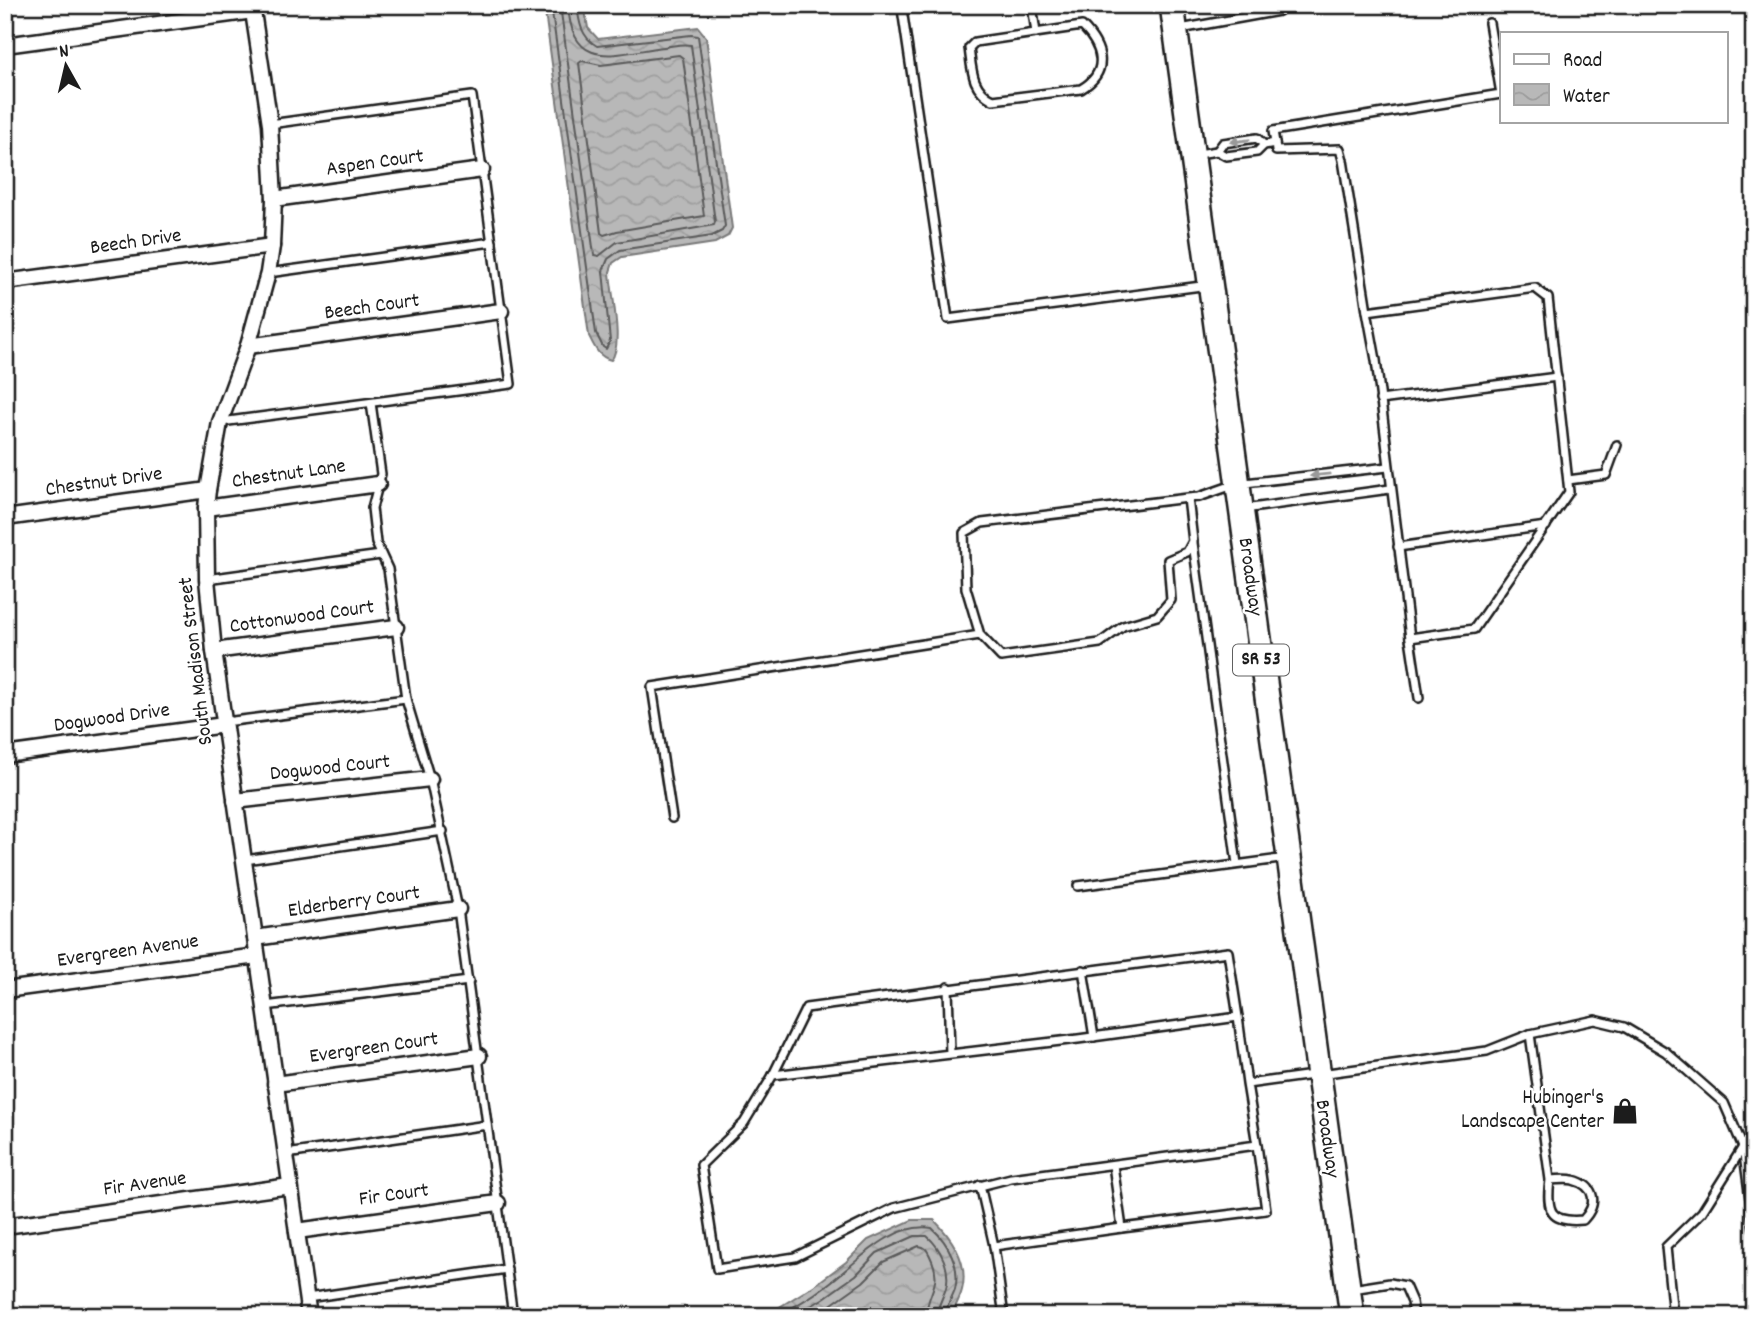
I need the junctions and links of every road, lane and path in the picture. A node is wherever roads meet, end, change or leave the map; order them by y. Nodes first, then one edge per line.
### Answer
1 (928, 5) edge
2 (1032, 5) edge
3 (1172, 5) edge
4 (1283, 5) edge
5 (902, 7) edge
6 (253, 8) edge
7 (1489, 23) dead end
8 (1175, 30) junction
9 (1036, 33) junction
10 (5, 45) edge
11 (1500, 88) edge
12 (1500, 94) edge
13 (270, 124) junction
14 (1275, 143) junction
15 (1264, 145) junction
16 (1217, 152) junction
17 (1193, 154) junction
18 (482, 170) junction
19 (274, 199) junction
20 (492, 242) junction
21 (272, 246) junction
22 (268, 274) junction
23 (5, 282) edge
24 (1210, 285) junction
25 (501, 311) junction
26 (1367, 311) junction
27 (248, 346) junction
28 (1556, 377) junction
29 (1380, 400) junction
30 (371, 403) junction
31 (220, 422) junction
32 (1617, 445) dead end
33 (1388, 467) junction
34 (1568, 480) junction
35 (379, 484) junction
36 (1236, 484) junction
37 (1390, 489) junction
38 (208, 490) junction
39 (1188, 498) junction
40 (206, 509) junction
41 (1240, 510) junction
42 (5, 518) edge
43 (1546, 526) junction
44 (1193, 541) junction
45 (1398, 547) junction
46 (382, 555) junction
47 (207, 579) junction
48 (396, 627) junction
49 (980, 635) junction
50 (1410, 638) junction
51 (214, 651) junction
52 (1419, 698) dead end
53 (406, 699) junction
54 (224, 724) junction
55 (5, 755) edge
56 (430, 779) junction
57 (235, 800) junction
58 (671, 818) dead end
59 (443, 831) junction
60 (1288, 858) junction
61 (244, 860) junction
62 (1237, 864) junction
63 (1078, 886) dead end
64 (458, 909) junction
65 (255, 938) junction
66 (257, 956) junction
67 (1083, 970) junction
68 (469, 981) junction
69 (948, 987) junction
70 (5, 990) edge
71 (265, 1006) junction
72 (1238, 1017) junction
73 (1530, 1034) junction
74 (1094, 1037) junction
75 (950, 1053) junction
76 (479, 1056) junction
77 (1317, 1073) junction
78 (772, 1075) junction
79 (275, 1084) junction
80 (1247, 1084) junction
81 (487, 1125) junction
82 (1257, 1144) junction
83 (1743, 1147) junction
84 (285, 1154) junction
85 (1754, 1155) edge
86 (1113, 1165) junction
87 (1550, 1180) junction
88 (980, 1185) junction
89 (290, 1186) junction
90 (498, 1203) junction
91 (5, 1226) edge
92 (1122, 1227) junction
93 (1754, 1229) edge
94 (297, 1231) junction
95 (994, 1246) junction
96 (507, 1269) junction
97 (1348, 1289) junction
98 (306, 1298) junction
99 (309, 1316) edge
100 (513, 1316) edge
101 (1004, 1316) edge
102 (1352, 1316) edge
103 (1414, 1316) edge
104 (1674, 1316) edge

1 - 5 lane
2 - 9 lane
3 - 8 main road, Broadway / SR 53
4 - 8 lane
5 - 24 lane
6 - 10 street
6 - 13 street, South Madison Street
7 - 11 lane
8 - 17 main road, Broadway / SR 53
9 - 9 lane
12 - 14 lane
13 - 18 lane
13 - 19 street, South Madison Street
14 - 15 lane
14 - 26 lane
15 - 16 lane
15 -> 16 lane
16 - 17 lane
17 - 24 main road, Broadway / SR 53
18 - 19 street, Aspen Court
18 - 20 lane
19 - 21 street, South Madison Street
20 - 22 lane
20 - 25 lane
21 - 22 street, South Madison Street
21 - 23 street, Beech Drive
22 - 27 street, South Madison Street
24 - 36 main road, Broadway / SR 53
25 - 27 street, Beech Court
25 - 30 lane
26 - 28 lane
26 - 29 lane
27 - 31 street, South Madison Street
28 - 29 lane
28 - 34 lane
29 - 33 lane
30 - 31 lane
30 - 35 lane
31 - 38 street, South Madison Street
32 - 34 lane
33 -> 36 lane
33 - 37 lane
34 - 43 lane
35 - 40 street, Chestnut Lane
35 - 46 lane
36 - 39 lane
36 - 41 main road, Broadway / SR 53
37 - 41 lane
37 - 45 lane
38 - 40 street, South Madison Street
38 - 42 street, Chestnut Drive
39 - 44 lane
39 - 49 lane
40 - 47 street, South Madison Street
41 - 60 main road, Broadway / SR 53
43 - 45 lane
43 - 50 lane
44 - 49 lane
44 - 62 lane
45 - 50 lane
46 - 47 lane
46 - 48 lane
47 - 51 street, South Madison Street
48 - 51 street, Cottonwood Court
48 - 53 lane
49 - 58 lane
50 - 52 lane
51 - 54 street, South Madison Street
53 - 54 lane
53 - 56 lane
54 - 55 street, Dogwood Drive
54 - 57 street, South Madison Street
56 - 57 street, Dogwood Court
56 - 59 lane
57 - 61 street, South Madison Street
59 - 61 lane
59 - 64 lane
60 - 62 lane
60 - 77 main road, Broadway / SR 53
61 - 65 street, South Madison Street
62 - 63 lane
64 - 65 street, Elderberry Court
64 - 68 lane
65 - 66 street, South Madison Street
66 - 70 street, Evergreen Avenue
66 - 71 street, South Madison Street
67 - 69 lane
67 - 72 lane
67 - 74 lane
68 - 71 lane
68 - 76 lane
69 - 75 lane
69 - 78 lane
71 - 79 street, South Madison Street
72 - 74 lane
72 - 80 lane
73 - 77 lane
73 - 83 lane
73 - 87 lane
74 - 75 lane
75 - 78 lane
76 - 79 street, Evergreen Court
76 - 81 lane
77 - 80 lane
77 - 97 main road, Broadway / SR 53
78 - 88 lane
79 - 84 street, South Madison Street
80 - 82 lane
81 - 84 lane
81 - 90 lane
82 - 86 lane
82 - 92 lane
83 - 85 lane
83 - 93 lane
83 - 104 lane
84 - 89 street, South Madison Street
86 - 88 lane
86 - 92 lane
87 - 87 lane
88 - 95 lane
89 - 91 street, Fir Avenue
89 - 94 street, South Madison Street
90 - 94 street, Fir Court
90 - 96 lane
92 - 95 lane
94 - 98 street, South Madison Street
95 - 101 lane
96 - 98 lane
96 - 100 lane
97 - 102 main road, Broadway / SR 53
97 - 103 lane
98 - 99 street, South Madison Street

